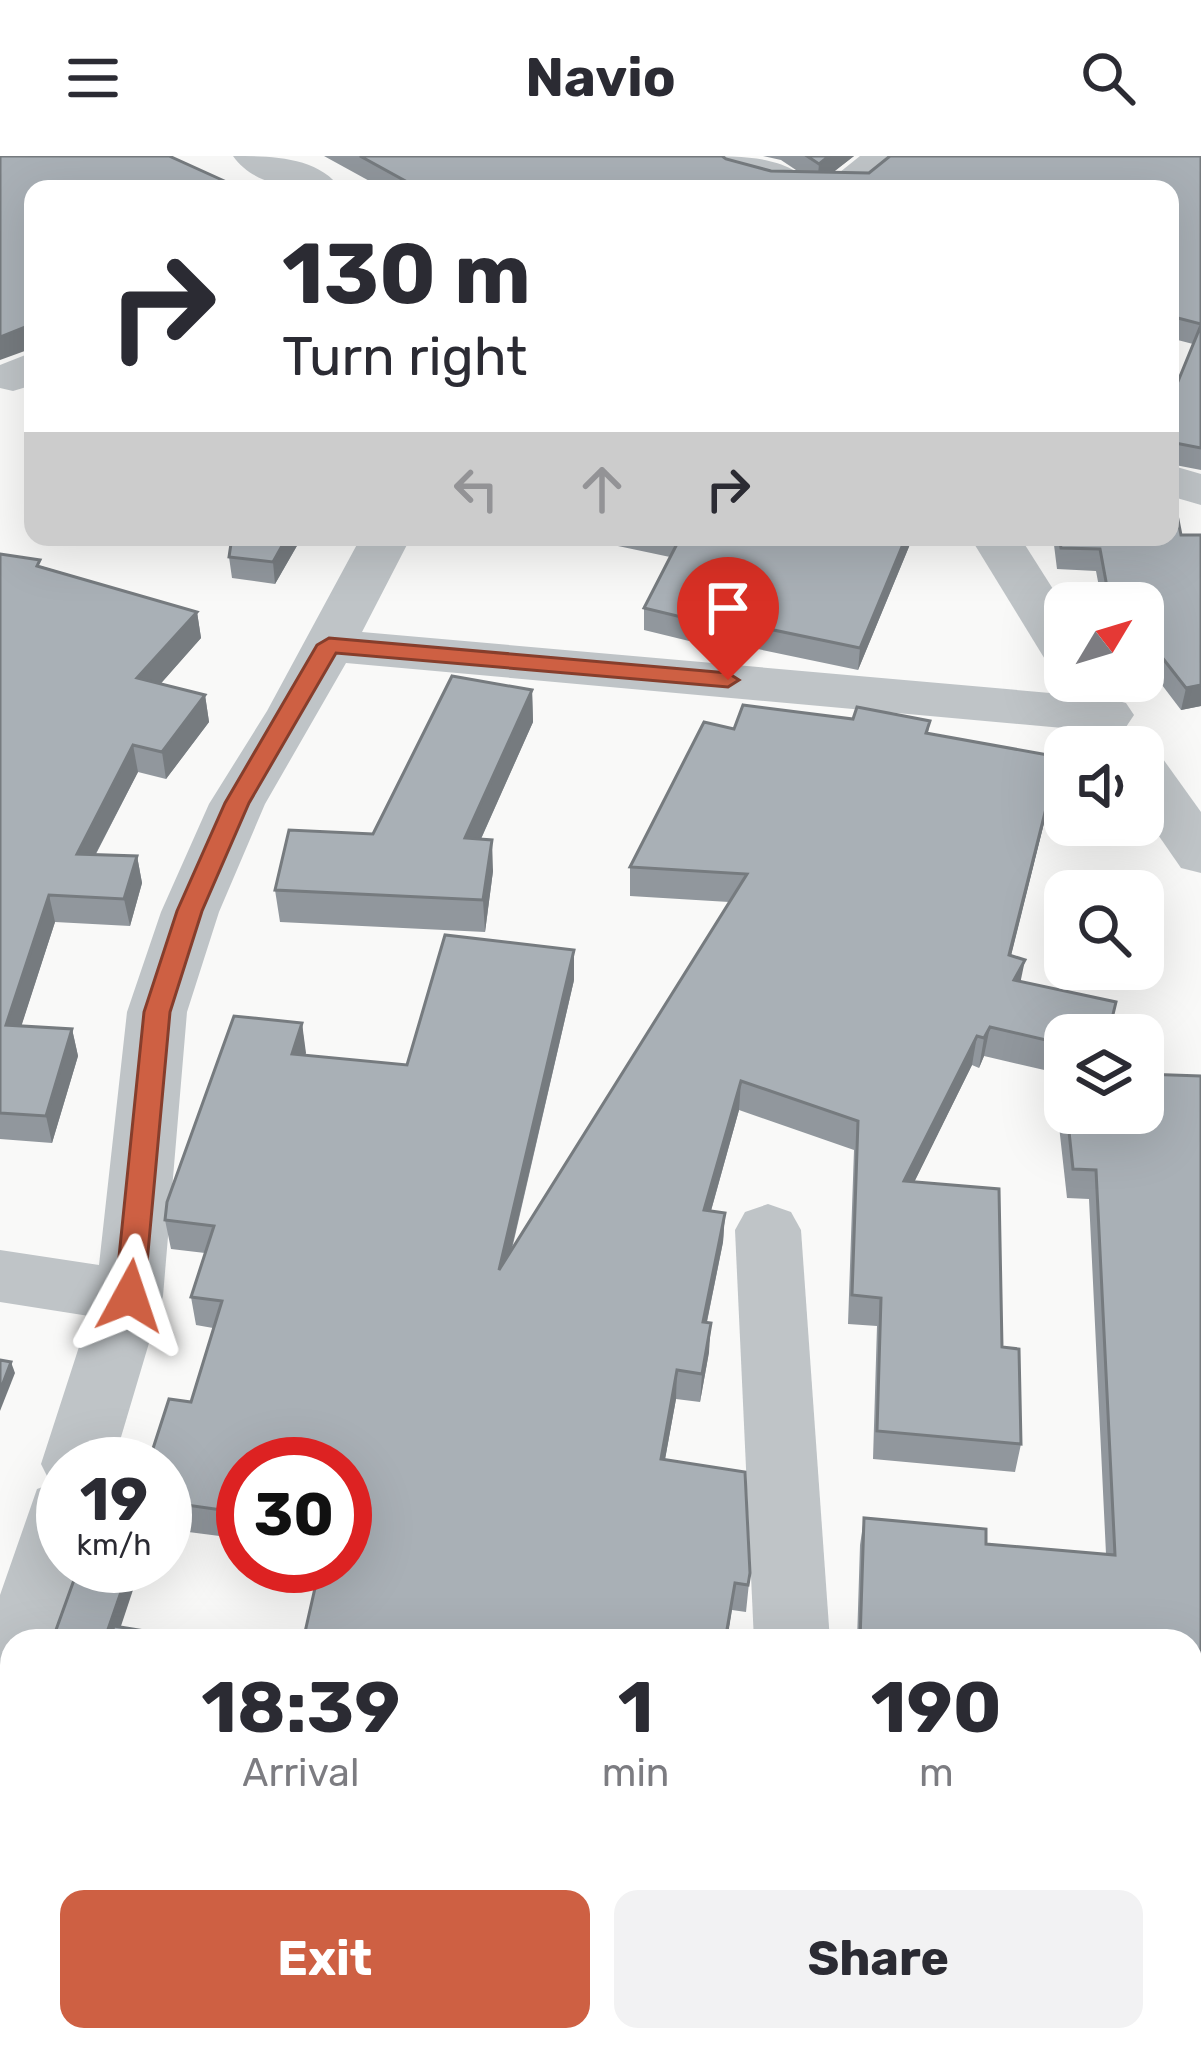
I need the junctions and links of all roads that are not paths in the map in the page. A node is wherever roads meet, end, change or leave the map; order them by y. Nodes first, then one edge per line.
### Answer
1 (254, 156) edge
2 (726, 156) edge
3 (887, 156) edge
4 (302, 180) edge
5 (775, 180) edge
6 (853, 180) edge
7 (381, 546) edge
8 (1001, 546) edge
9 (1044, 616) edge
10 (329, 645) junction
11 (1106, 714) edge
12 (1164, 802) edge
13 (1201, 854) edge
14 (768, 1230) dead end
15 (0, 1276) edge
16 (130, 1296) junction
17 (86, 1437) edge
18 (37, 1593) edge
19 (26, 1629) edge
20 (791, 1629) edge

1 - 4 street
2 - 5 street
3 - 6 street
7 - 10 street
8 - 9 street
10 - 11 street
10 - 16 street
12 - 13 street
14 - 20 street
15 - 16 street
16 - 17 street
18 - 19 street

